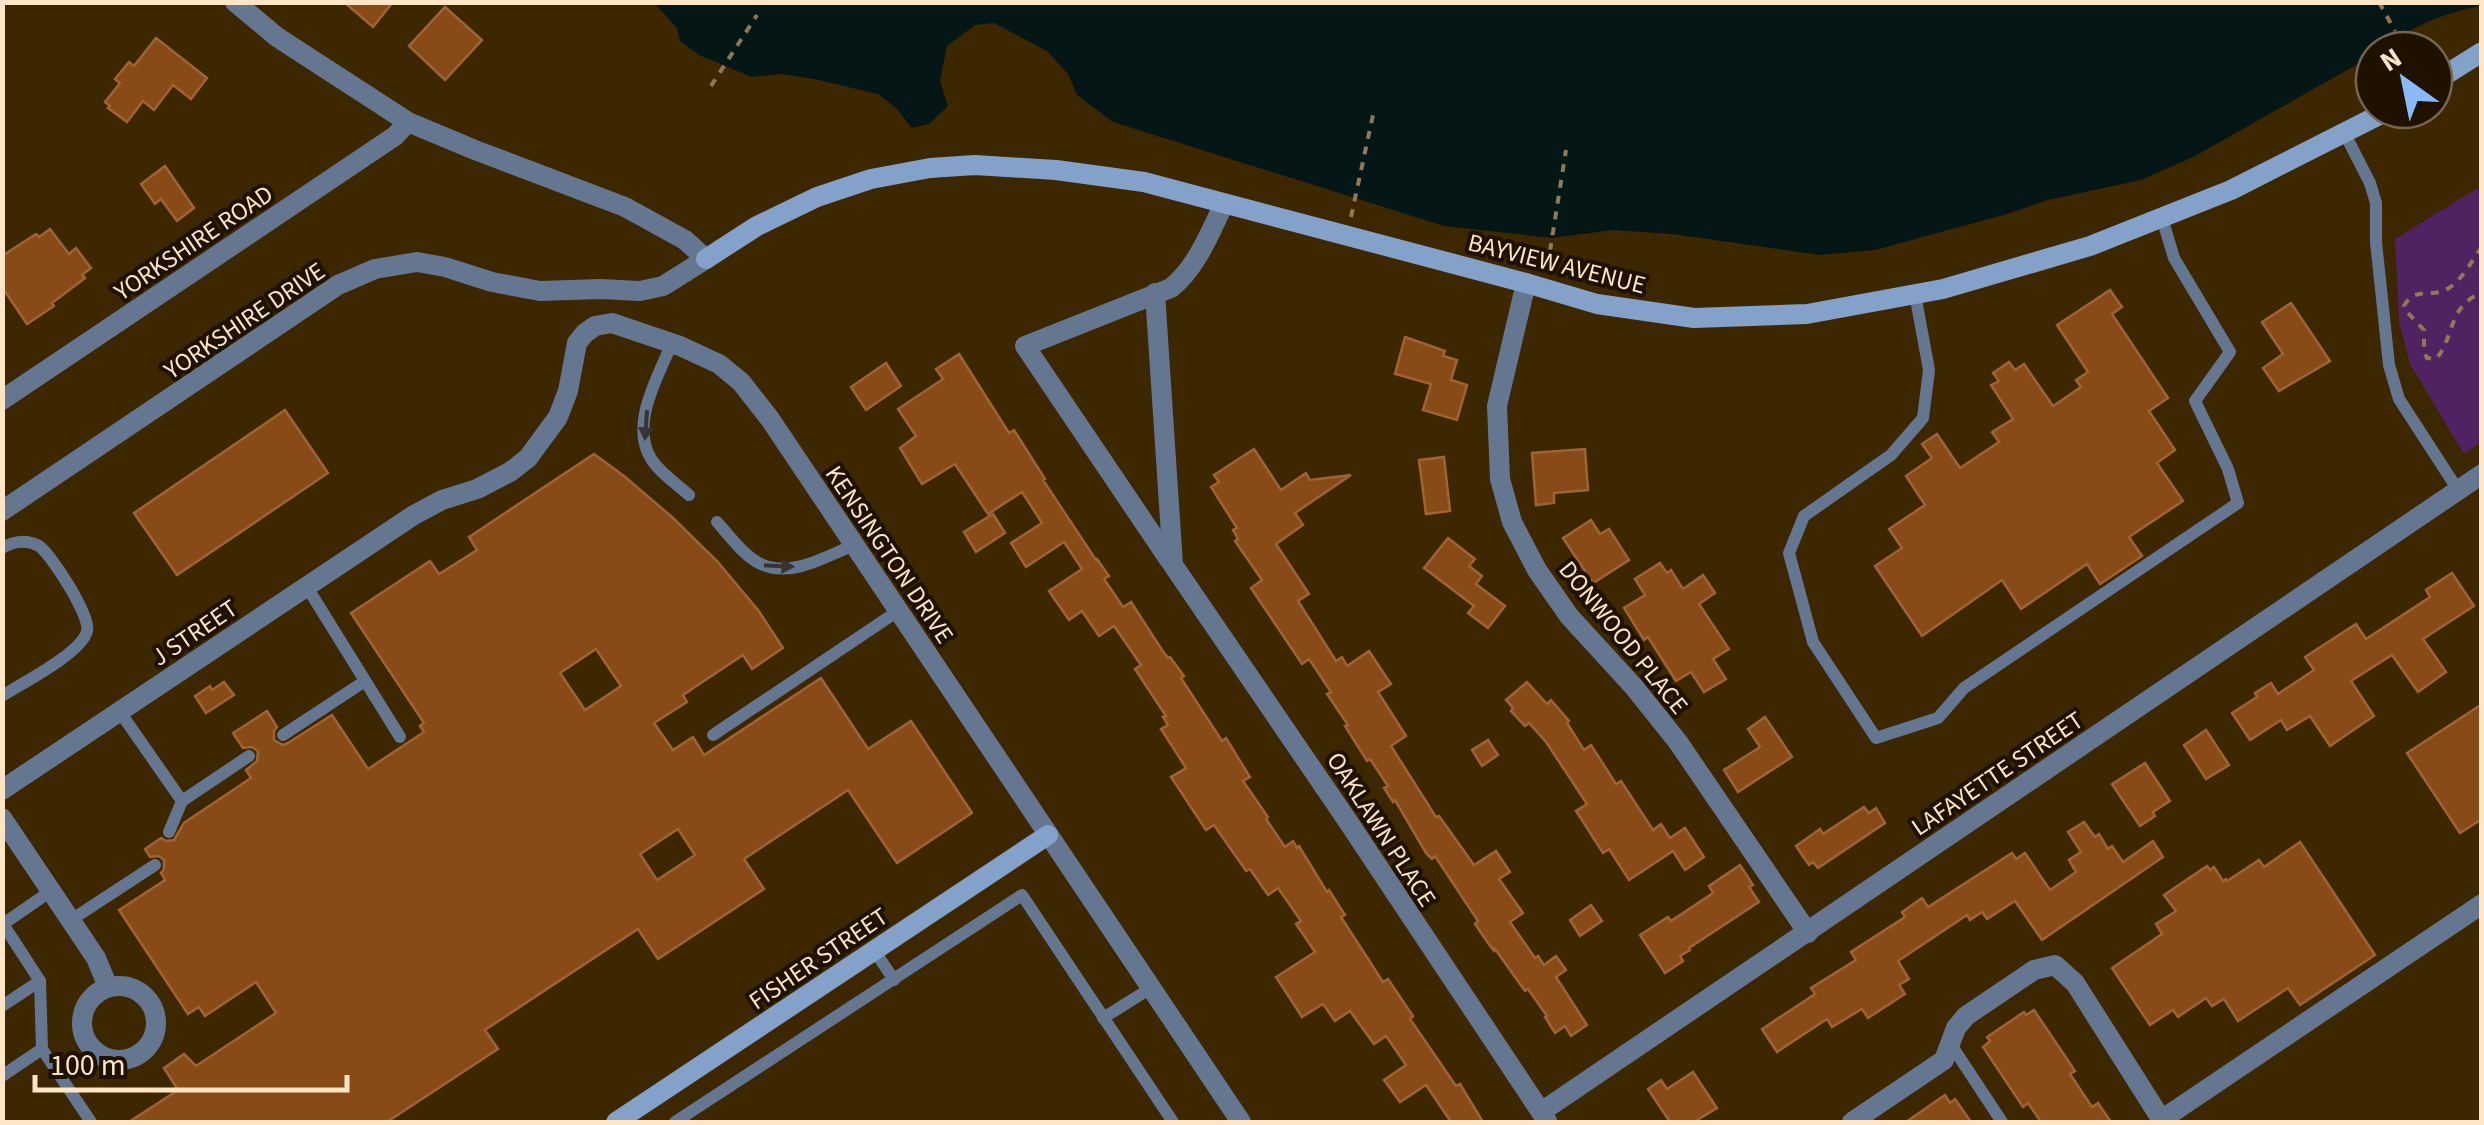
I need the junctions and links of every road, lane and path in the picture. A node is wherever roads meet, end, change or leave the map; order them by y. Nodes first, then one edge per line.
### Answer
1 (235, 2) edge
2 (2378, 2) edge
3 (757, 16) dead end
4 (2394, 30) edge
5 (2482, 52) edge
6 (2454, 70) edge
7 (711, 86) dead end
8 (1373, 114) dead end
9 (408, 122) junction
10 (2354, 129) edge
11 (2345, 134) junction
12 (1566, 150) dead end
13 (1224, 204) junction
14 (1350, 217) dead end
15 (2162, 218) junction
16 (2482, 248) edge
17 (1550, 251) dead end
18 (706, 259) junction
19 (1526, 283) junction
20 (2482, 292) edge
21 (1155, 294) junction
22 (1915, 294) junction
23 (672, 343) junction
24 (2, 400) edge
25 (2482, 474) edge
26 (2458, 490) junction
27 (690, 495) dead end
28 (2, 511) edge
29 (414, 516) joint
30 (717, 522) dead end
31 (854, 545) junction
32 (2, 548) edge
33 (1173, 565) junction
34 (308, 586) junction
35 (898, 611) junction
36 (364, 680) junction
37 (2, 696) edge
38 (120, 712) junction
39 (282, 734) dead end
40 (713, 735) dead end
41 (400, 737) dead end
42 (248, 756) dead end
43 (2, 790) edge
44 (182, 801) junction
45 (2, 818) edge
46 (169, 832) dead end
47 (1048, 835) junction
48 (155, 865) dead end
49 (51, 892) junction
50 (2482, 904) edge
51 (71, 920) junction
52 (3, 923) edge
53 (1808, 933) junction
54 (874, 950) junction
55 (894, 980) junction
56 (40, 981) junction
57 (108, 987) dead end
58 (1150, 988) junction
59 (2, 1006) edge
60 (1104, 1018) junction
61 (1950, 1043) junction
62 (42, 1049) junction
63 (2, 1076) edge
64 (1544, 1117) edge
65 (2162, 1121) edge
66 (91, 1122) edge
67 (616, 1122) edge
68 (675, 1122) edge
69 (1173, 1122) edge
70 (1241, 1122) edge
71 (1852, 1122) edge
72 (2002, 1122) edge

1 - 9 street
2 - 4 path
3 - 7 path
5 - 6 street
8 - 14 path
9 - 18 street
9 - 24 street, YORKSHIRE ROAD
10 - 11 street, BAYVIEW AVENUE
11 - 15 street, BAYVIEW AVENUE
11 - 26 lane
12 - 17 path
13 - 18 street, BAYVIEW AVENUE
13 - 19 street, BAYVIEW AVENUE
13 - 21 street, OAKLAWN PLACE
15 - 22 street, BAYVIEW AVENUE
15 - 22 lane
16 - 20 path
18 - 28 street, YORKSHIRE DRIVE
19 - 22 street, BAYVIEW AVENUE
19 - 53 street, DONWOOD PLACE
21 - 33 street
21 - 33 street, OAKLAWN PLACE
23 -> 27 lane
23 - 29 street, KENSINGTON DRIVE
23 - 31 street, KENSINGTON DRIVE
25 - 26 street, LAFAYETTE STREET
26 - 53 street, LAFAYETTE STREET
29 - 34 street, J STREET
30 -> 31 lane
31 - 35 street, KENSINGTON DRIVE
32 - 37 lane
33 - 64 street, OAKLAWN PLACE
34 - 36 lane
34 - 38 street, J STREET
35 - 40 lane
35 - 47 street, KENSINGTON DRIVE
36 - 39 lane
36 - 41 lane
38 - 43 street, J STREET
38 - 44 lane
42 - 44 lane
44 - 46 lane
45 - 49 street
47 - 54 street, FISHER STREET
47 - 58 street, KENSINGTON DRIVE
48 - 51 lane
49 - 51 street
49 - 52 lane
50 - 65 street
51 - 57 street
52 - 56 lane
53 - 64 street, LAFAYETTE STREET
54 - 55 lane
54 - 67 street, FISHER STREET
55 - 60 lane
55 - 68 lane
56 - 59 lane
56 - 62 lane
58 - 60 lane
58 - 70 street, KENSINGTON DRIVE
60 - 69 lane
61 - 65 street
61 - 71 street
61 - 72 lane
62 - 63 lane
62 - 66 lane

